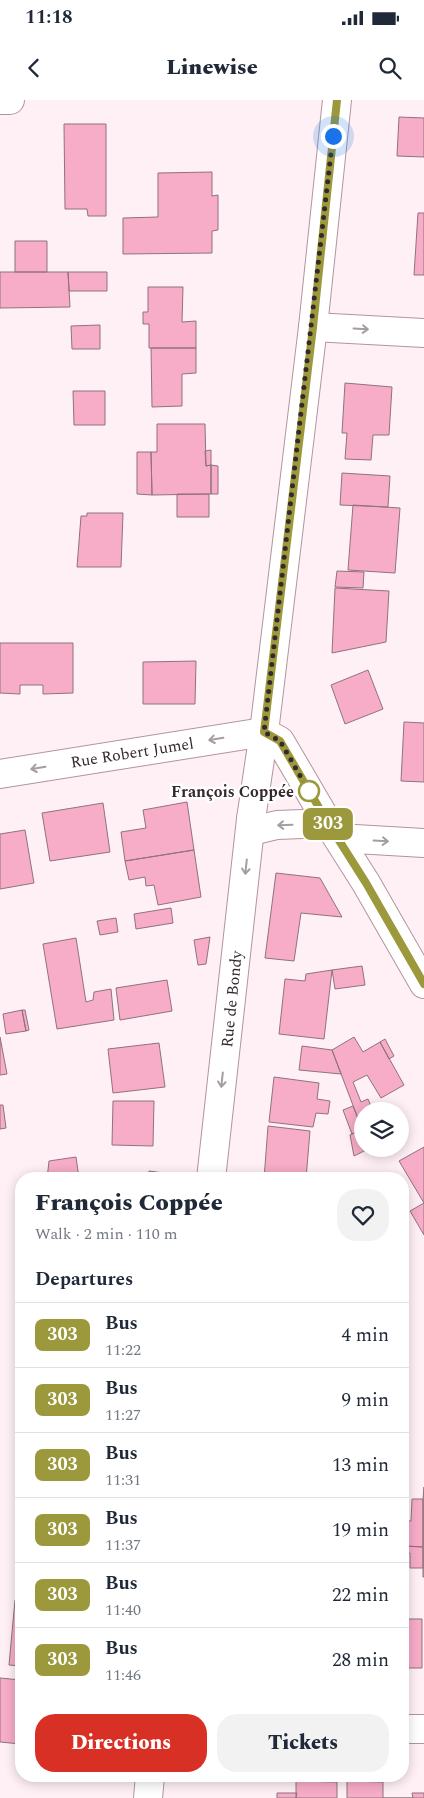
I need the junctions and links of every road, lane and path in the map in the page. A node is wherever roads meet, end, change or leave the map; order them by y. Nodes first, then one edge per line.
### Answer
1 (0, 100) edge
2 (10, 100) edge
3 (337, 100) edge
4 (313, 327) junction
5 (424, 333) edge
6 (264, 732) junction
7 (0, 774) edge
8 (251, 819) junction
9 (333, 831) junction
10 (424, 843) edge
11 (424, 984) edge
12 (212, 1172) edge
13 (409, 1729) edge
14 (424, 1729) edge
15 (149, 1782) edge
16 (148, 1798) edge

1 - 2 street
3 - 4 street, Rue de Bondy
4 -> 5 street
4 - 6 street, Rue de Bondy
6 -> 7 street, Rue Robert Jumel
6 - 8 street, Rue de Bondy
6 - 9 street
9 -> 8 street
8 -> 12 street, Rue de Bondy
9 -> 10 street
9 - 11 street
13 - 14 street
15 - 16 street

